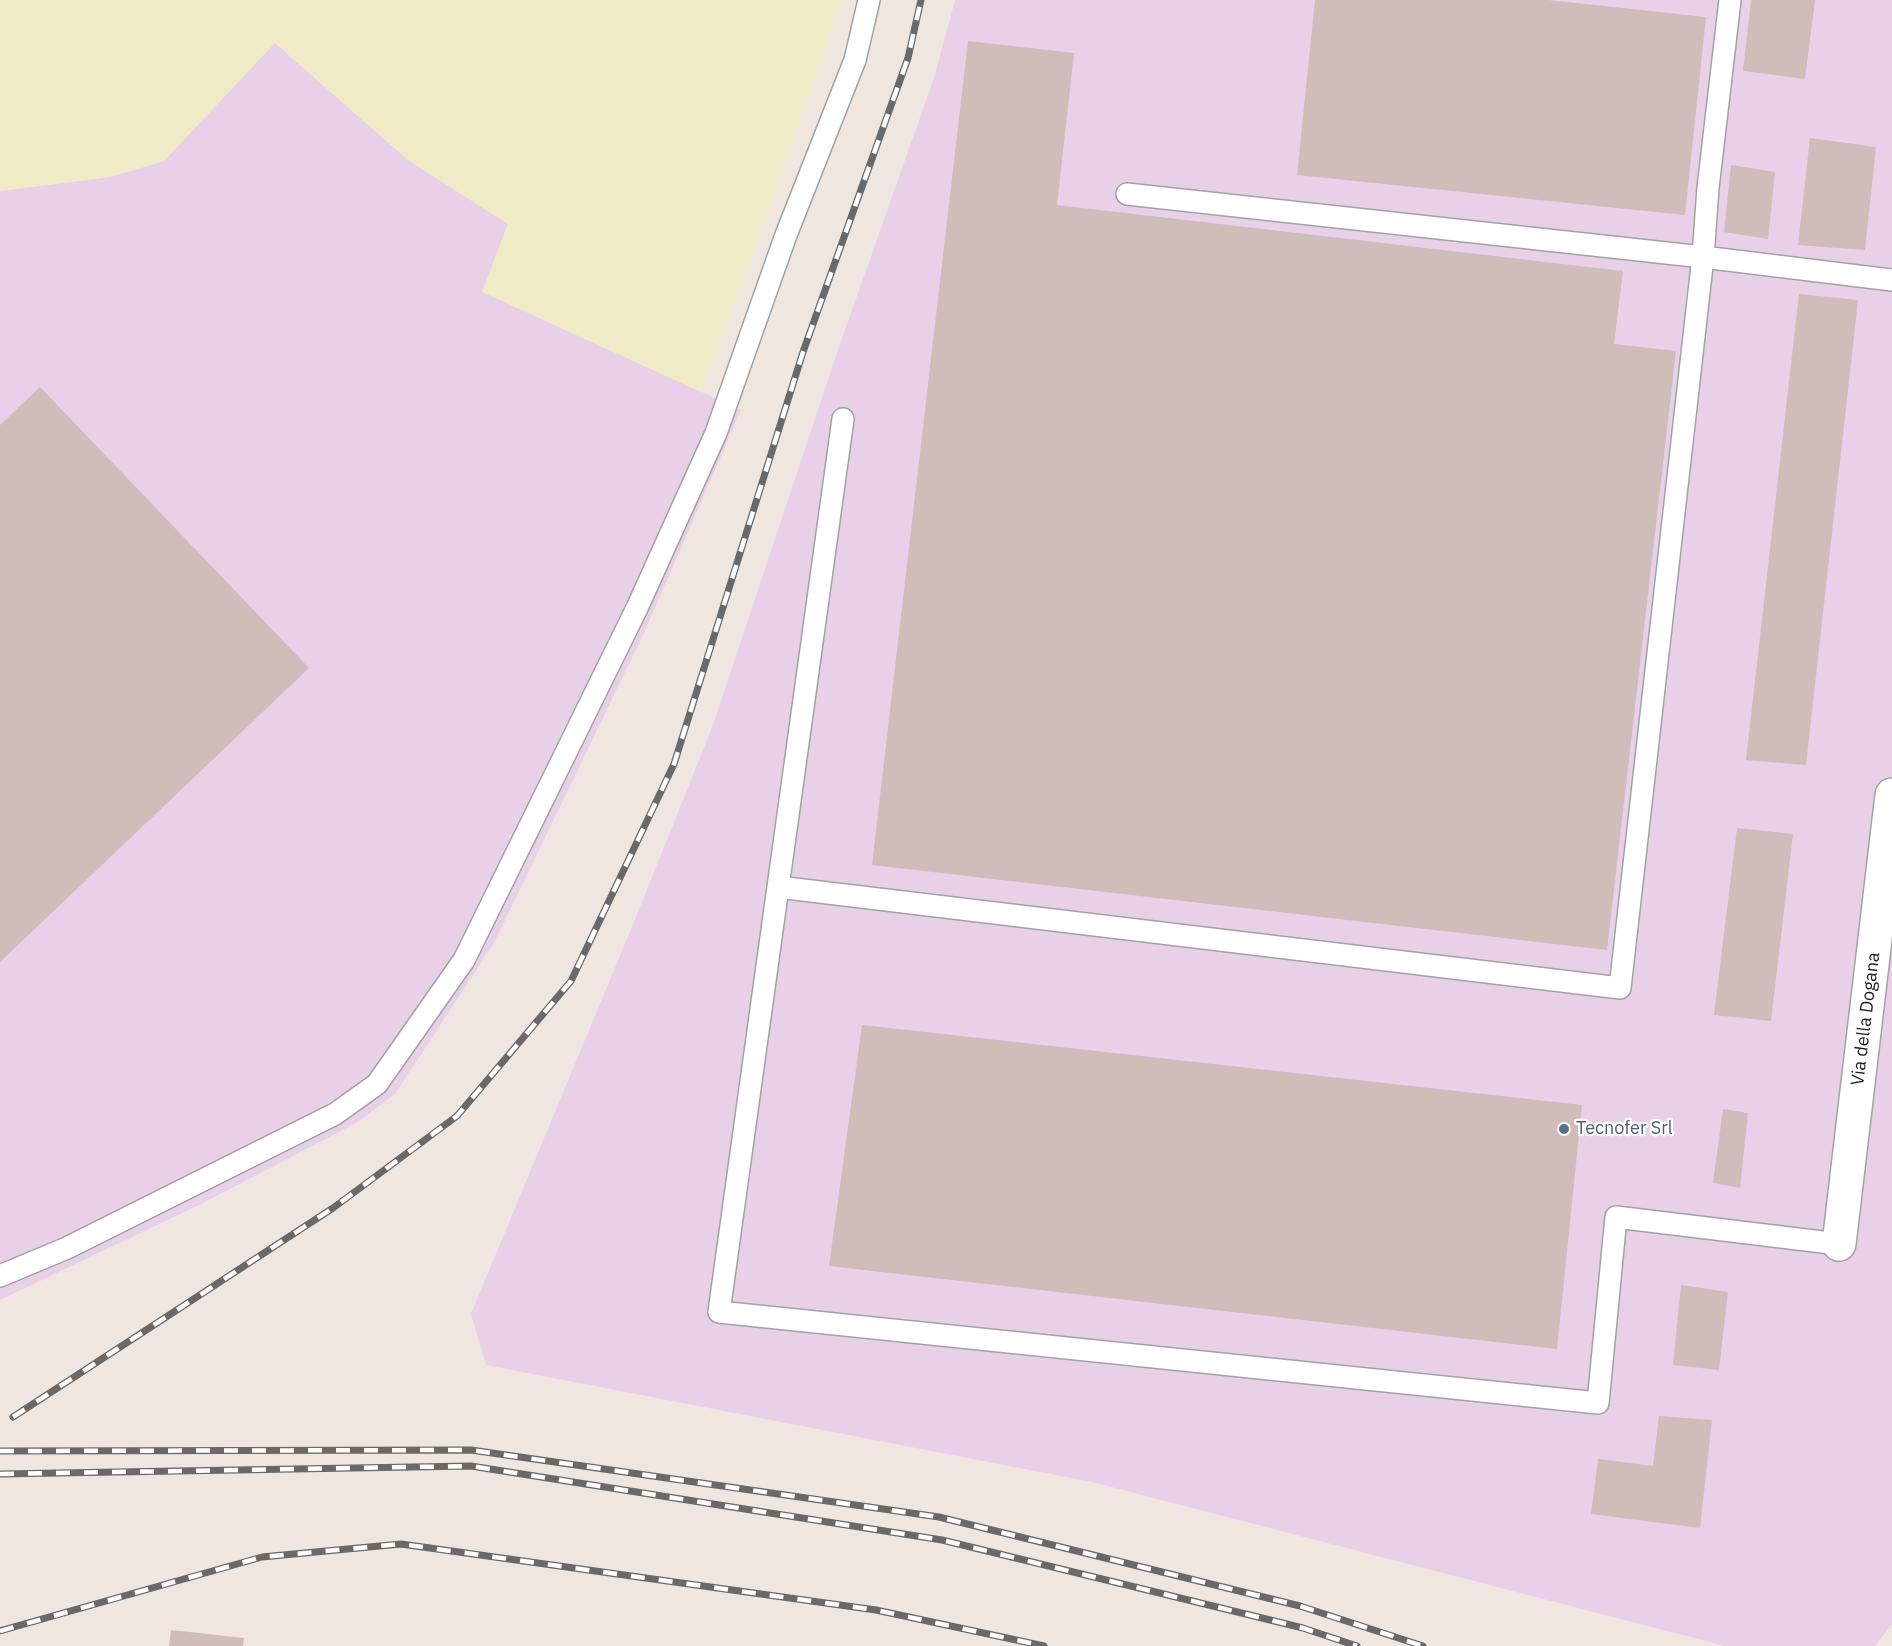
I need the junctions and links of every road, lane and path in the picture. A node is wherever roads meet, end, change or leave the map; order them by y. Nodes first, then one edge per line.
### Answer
1 (869, 0) edge
2 (1730, 0) edge
3 (1126, 194) dead end
4 (1703, 257) junction
5 (1892, 280) edge
6 (843, 419) dead end
7 (1892, 795) edge
8 (778, 887) junction
9 (1839, 1244) joint
10 (0, 1276) edge

1 - 10 lane
2 - 4 lane
3 - 4 lane
4 - 5 lane
4 - 8 lane
6 - 8 lane
7 - 9 street, Via della Dogana
8 - 9 lane

